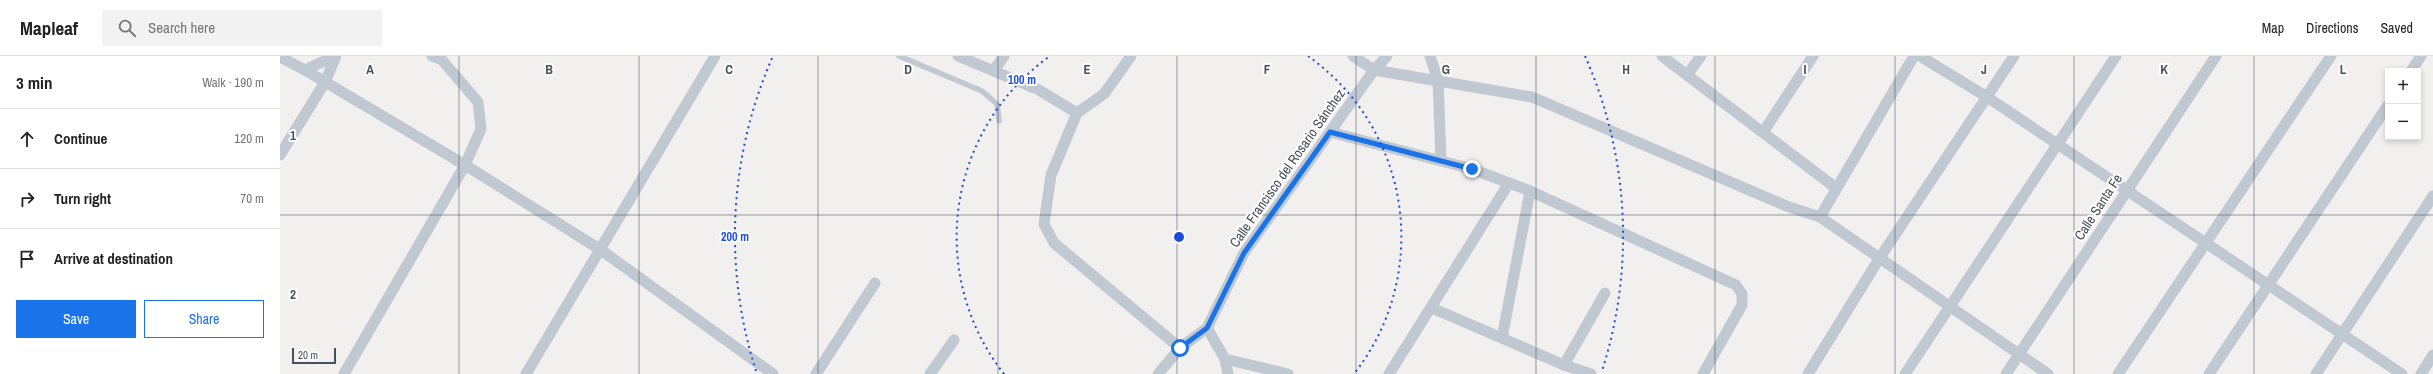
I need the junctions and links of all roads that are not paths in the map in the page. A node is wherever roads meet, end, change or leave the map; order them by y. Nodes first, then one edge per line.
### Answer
1 (335, 56) edge
2 (432, 56) edge
3 (715, 56) edge
4 (899, 56) edge
5 (958, 56) edge
6 (1004, 56) edge
7 (1131, 56) edge
8 (1354, 56) edge
9 (1387, 56) edge
10 (1430, 56) edge
11 (1662, 56) edge
12 (1701, 56) edge
13 (1813, 56) edge
14 (1914, 56) edge
15 (1920, 56) edge
16 (2014, 56) edge
17 (2116, 56) edge
18 (2216, 56) edge
19 (2331, 56) edge
20 (2421, 56) edge
21 (280, 58) edge
22 (2413, 68) edge
23 (305, 70) junction
24 (994, 70) junction
25 (1374, 70) junction
26 (1687, 75) junction
27 (1438, 80) junction
28 (325, 82) junction
29 (1987, 97) junction
30 (2385, 110) edge
31 (1077, 112) junction
32 (999, 120) dead end
33 (1764, 131) junction
34 (1330, 132) junction
35 (2057, 144) junction
36 (280, 155) edge
37 (1441, 160) junction
38 (465, 165) junction
39 (1509, 183) junction
40 (1836, 188) junction
41 (1530, 191) junction
42 (2127, 191) junction
43 (2433, 196) edge
44 (1820, 217) junction
45 (2206, 243) junction
46 (601, 250) junction
47 (1879, 259) junction
48 (875, 283) dead end
49 (2268, 285) junction
50 (1605, 293) dead end
51 (1950, 307) junction
52 (1432, 308) junction
53 (1207, 328) junction
54 (2342, 334) junction
55 (1502, 338) junction
56 (954, 340) dead end
57 (1180, 348) junction
58 (2019, 354) junction
59 (2433, 355) edge
60 (1225, 359) junction
61 (1564, 365) junction
62 (344, 374) edge
63 (526, 374) edge
64 (773, 374) edge
65 (816, 374) edge
66 (930, 374) edge
67 (1158, 374) edge
68 (1228, 374) edge
69 (1288, 374) edge
70 (1389, 374) edge
71 (1591, 374) edge
72 (1703, 374) edge
73 (1808, 374) edge
74 (1905, 374) edge
75 (2006, 374) edge
76 (2048, 374) edge
77 (2118, 374) edge
78 (2209, 374) edge
79 (2316, 374) edge
80 (2402, 374) edge
81 (2421, 374) edge

1 - 23 street
1 - 28 street
2 - 38 street
3 - 46 street
4 - 32 lane
5 - 24 street
6 - 24 street
7 - 31 street
8 - 25 street
9 - 25 street, Calle Francisco del Rosario Sánchez
10 - 27 street
11 - 26 street
12 - 26 street
13 - 33 street
14 - 40 street
15 - 29 street
16 - 29 street
17 - 35 street
18 - 42 street, Calle Santa Fe
19 - 45 street
20 - 22 street
21 - 23 street
23 - 28 street
24 - 31 street
25 - 27 street
25 - 34 street, Calle Francisco del Rosario Sánchez
26 - 33 street
27 - 37 street
27 - 44 street
28 - 36 street
28 - 38 street
29 - 35 street
29 - 47 street
30 - 49 street
31 - 57 street
33 - 40 street
34 - 37 street
34 - 53 street, Calle Francisco del Rosario Sánchez
35 - 42 street
35 - 51 street
37 - 39 street
38 - 46 street
38 - 62 street
39 - 41 street
39 - 52 street
40 - 44 street
41 - 55 street
41 - 72 street
42 - 45 street
42 - 58 street, Calle Santa Fe
43 - 54 street
44 - 47 street
45 - 49 street
45 - 77 street
46 - 63 street
46 - 64 street
47 - 51 street
47 - 73 street
48 - 65 street
49 - 54 street
49 - 78 street
50 - 61 street
51 - 58 street
51 - 74 street
52 - 55 street
52 - 70 street
53 - 57 street, Calle Francisco del Rosario Sánchez
53 - 60 street
54 - 79 street
54 - 80 street
55 - 61 street
56 - 66 street
57 - 67 street, Calle Francisco del Rosario Sánchez
58 - 75 street, Calle Santa Fe
58 - 76 street
59 - 81 street
60 - 68 street
60 - 69 street
61 - 71 street

